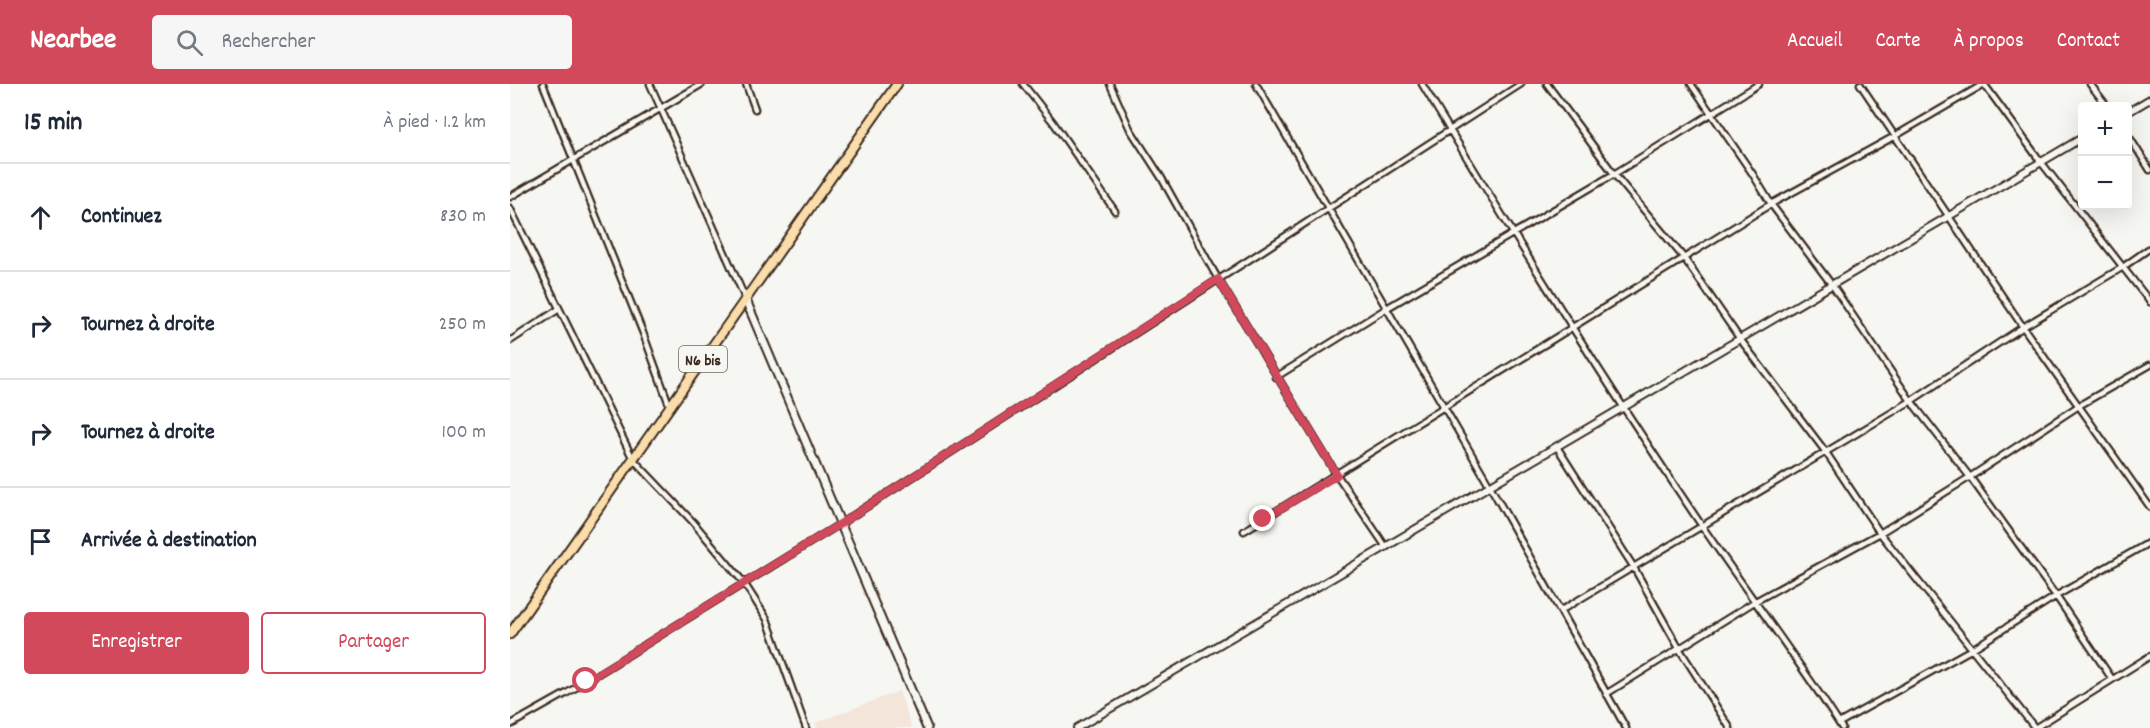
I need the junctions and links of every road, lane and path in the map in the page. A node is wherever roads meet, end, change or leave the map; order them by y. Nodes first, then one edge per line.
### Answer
1 (543, 84) edge
2 (650, 84) edge
3 (702, 84) edge
4 (746, 84) edge
5 (897, 84) edge
6 (1023, 84) edge
7 (1110, 84) edge
8 (1256, 84) edge
9 (1422, 84) edge
10 (1521, 84) edge
11 (1547, 84) edge
12 (1691, 84) edge
13 (1759, 84) edge
14 (1860, 84) edge
15 (1984, 84) edge
16 (2090, 84) edge
17 (2150, 99) edge
18 (2105, 102) edge
19 (661, 109) junction
20 (755, 109) dead end
21 (2132, 109) edge
22 (1712, 113) junction
23 (1449, 130) junction
24 (1896, 136) junction
25 (2078, 140) edge
26 (2132, 143) edge
27 (573, 160) junction
28 (2041, 162) junction
29 (2150, 170) edge
30 (1614, 174) junction
31 (510, 197) edge
32 (1771, 204) junction
33 (1328, 207) junction
34 (510, 208) edge
35 (1115, 211) dead end
36 (1950, 216) junction
37 (1512, 232) junction
38 (2150, 248) edge
39 (1684, 258) junction
40 (2123, 267) junction
41 (1218, 279) junction
42 (1832, 285) junction
43 (745, 298) junction
44 (2150, 302) edge
45 (1387, 308) junction
46 (559, 309) junction
47 (1571, 327) junction
48 (2023, 327) junction
49 (1740, 339) junction
50 (510, 341) edge
51 (2150, 365) edge
52 (1276, 377) junction
53 (1911, 401) junction
54 (2080, 405) junction
55 (1444, 406) junction
56 (670, 407) junction
57 (1624, 407) junction
58 (1557, 447) junction
59 (1825, 451) junction
60 (633, 459) junction
61 (1337, 475) junction
62 (1970, 477) junction
63 (1490, 486) junction
64 (2150, 507) edge
65 (840, 524) junction
66 (1702, 526) junction
67 (1244, 531) dead end
68 (1880, 533) junction
69 (2150, 542) edge
70 (1386, 547) junction
71 (1633, 566) junction
72 (744, 583) junction
73 (2056, 596) junction
74 (1754, 602) junction
75 (1560, 611) junction
76 (510, 634) edge
77 (1972, 649) junction
78 (1680, 650) junction
79 (2150, 656) edge
80 (2112, 679) junction
81 (1606, 694) junction
82 (510, 725) edge
83 (1841, 726) edge
84 (806, 728) edge
85 (927, 728) edge
86 (1077, 728) edge
87 (1626, 728) edge
88 (1730, 728) edge
89 (2035, 728) edge

1 - 27 street
2 - 19 street
3 - 19 street
4 - 20 street
5 - 43 highway, N6 bis
6 - 35 street
7 - 41 street
8 - 33 street
9 - 23 street
10 - 23 street
11 - 30 street
12 - 22 street
13 - 22 street
14 - 24 street
15 - 24 street
15 - 28 street
16 - 18 street
17 - 21 street
19 - 27 street
19 - 43 street
22 - 30 street
22 - 32 street
23 - 33 street
23 - 37 street
24 - 32 street
24 - 36 street
25 - 28 street
26 - 29 street
27 - 31 street
27 - 56 street
28 - 36 street
28 - 40 street
30 - 37 street
30 - 39 street
32 - 39 street
32 - 42 street
33 - 41 street
33 - 45 street
34 - 46 street
36 - 42 street
36 - 48 street
37 - 45 street
37 - 47 street
38 - 40 street
39 - 47 street
39 - 49 street
40 - 44 street
40 - 48 street
41 - 52 street
41 - 65 street
42 - 49 street
42 - 53 street
43 - 56 highway, N6 bis
43 - 65 main road
45 - 52 street
45 - 55 street
46 - 50 street
46 - 60 street
47 - 55 street
47 - 57 street
48 - 53 street
48 - 54 street
49 - 57 street
49 - 59 street
51 - 54 street
52 - 61 street
53 - 59 street
53 - 62 street
54 - 62 street
54 - 64 street
55 - 61 street
55 - 63 street
56 - 60 highway, N6 bis
57 - 58 street
57 - 66 street
58 - 63 street
58 - 71 street
59 - 66 street
59 - 68 street
60 - 72 street
60 - 76 highway, N6 bis
61 - 67 street
61 - 70 street
62 - 68 street
62 - 73 street
63 - 70 street
63 - 75 street
65 - 72 street
65 - 85 main road
66 - 71 street
66 - 74 street
68 - 74 street
68 - 77 street
69 - 73 street
70 - 86 street
71 - 75 street
71 - 78 street
72 - 82 street
72 - 84 street
73 - 77 street
73 - 80 street
74 - 78 street
74 - 83 street
75 - 81 street
77 - 83 street
77 - 89 street
78 - 81 street
78 - 88 street
79 - 80 street
80 - 89 street
81 - 87 street

